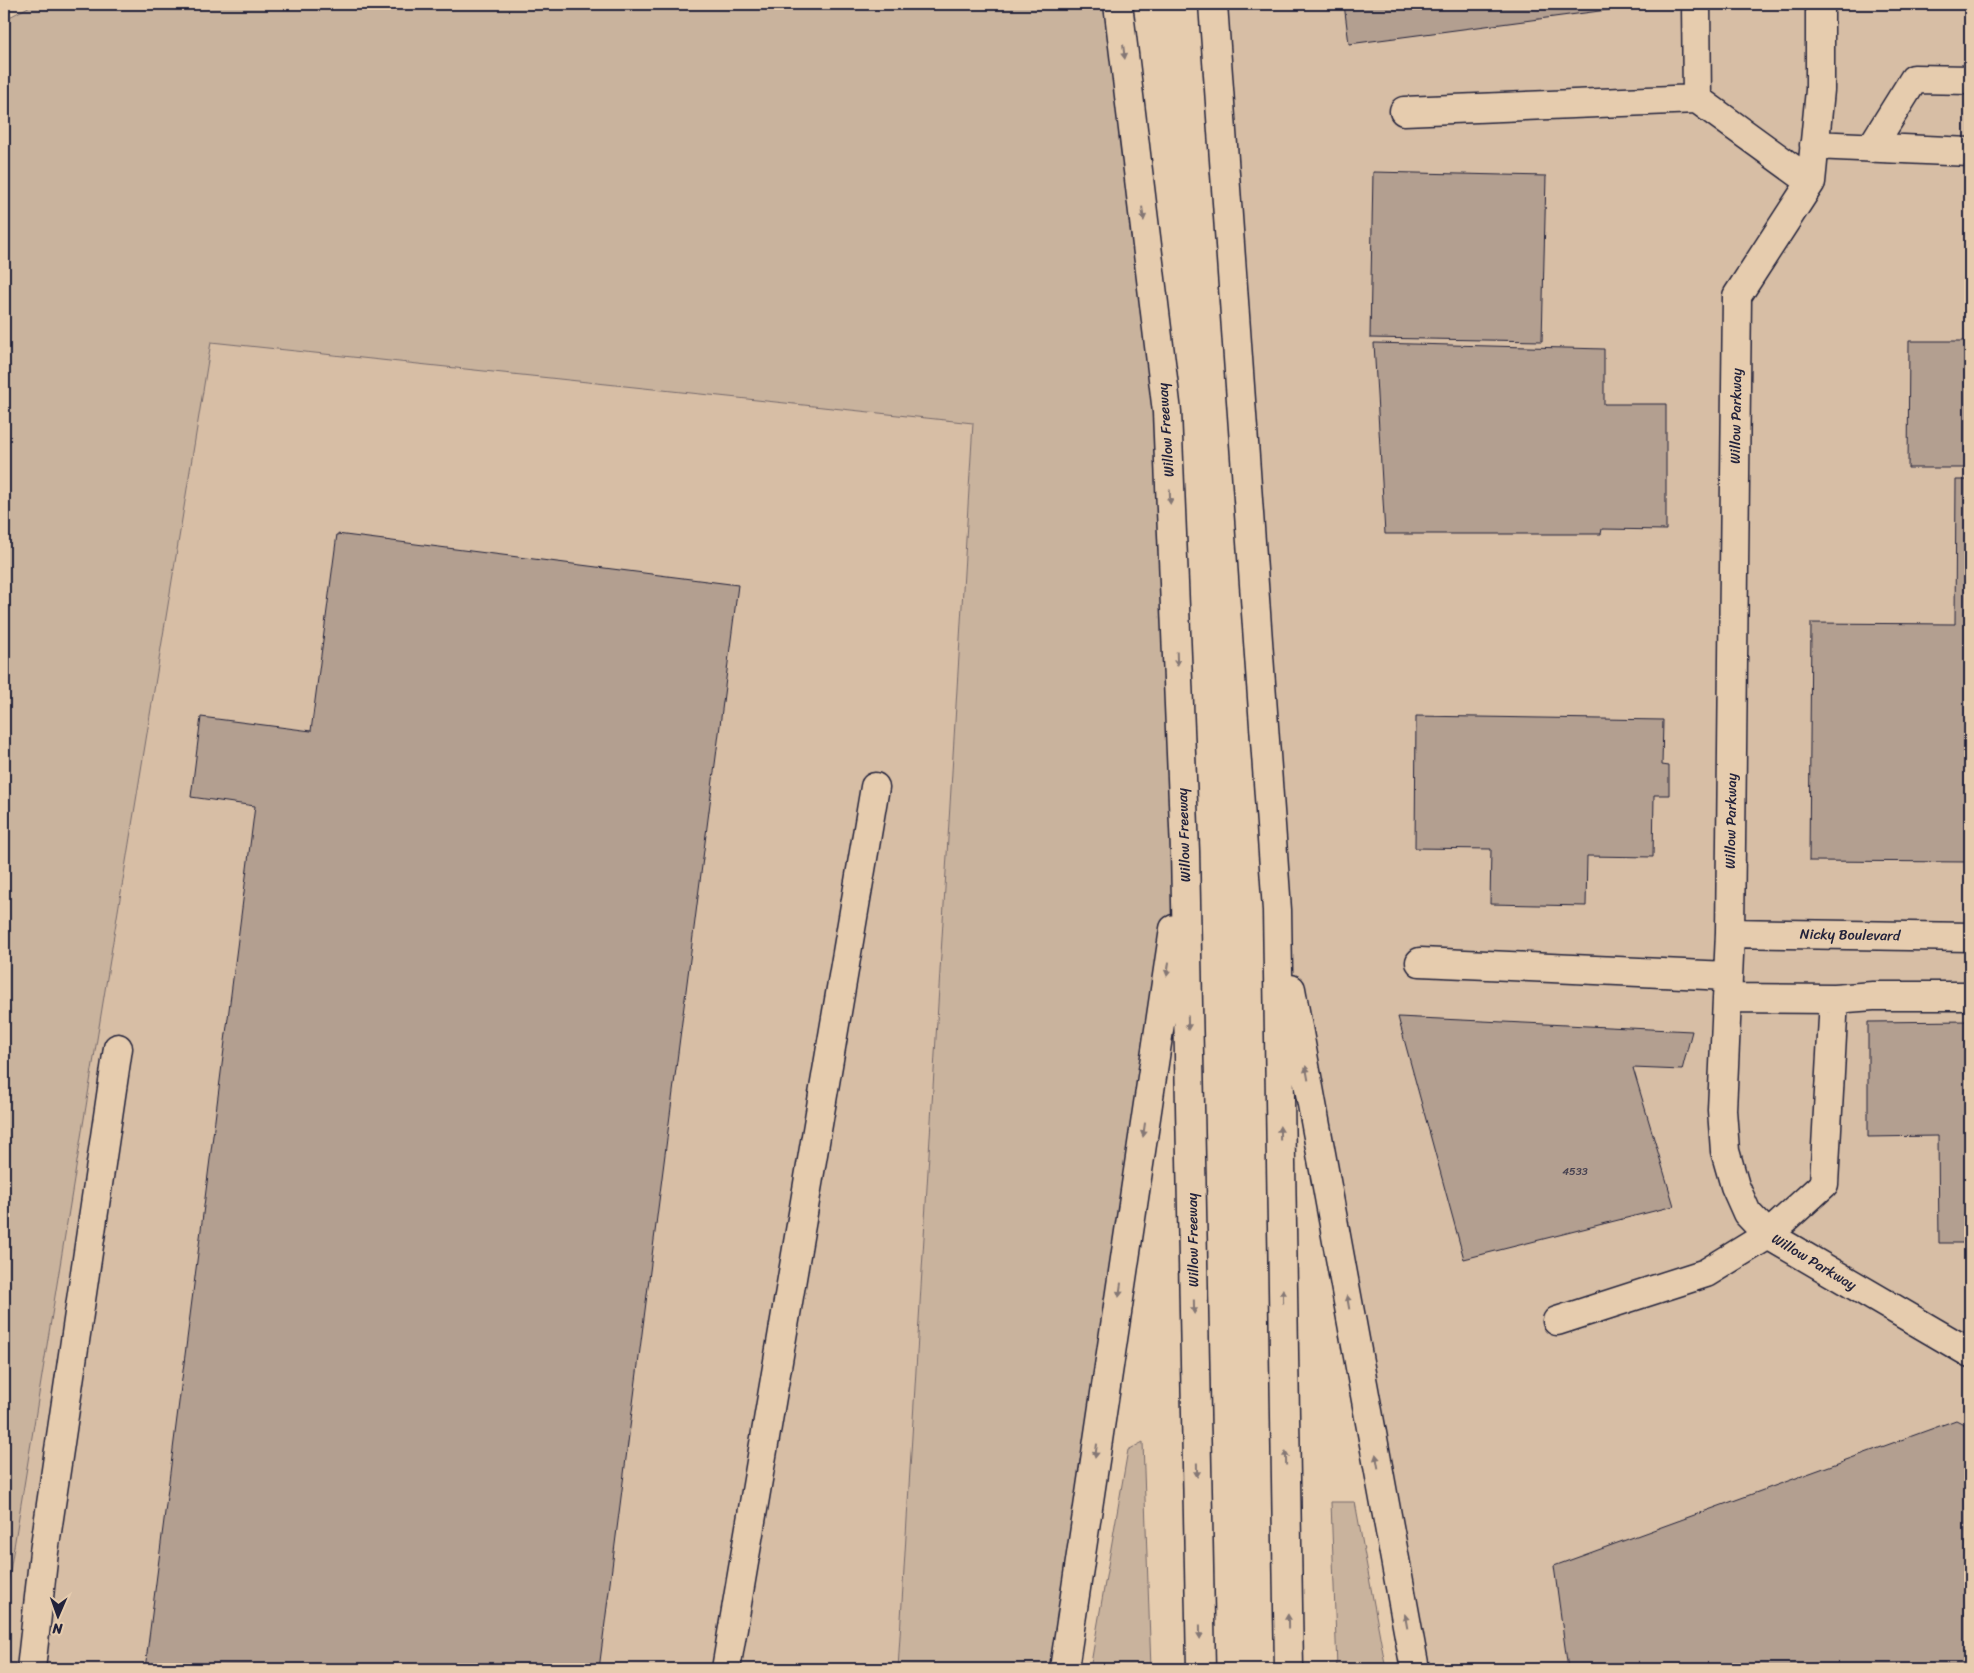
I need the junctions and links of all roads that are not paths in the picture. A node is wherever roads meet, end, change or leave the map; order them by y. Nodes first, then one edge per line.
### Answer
1 (1118, 4) edge
2 (1213, 4) edge
3 (1696, 4) edge
4 (1820, 4) edge
5 (1970, 80) edge
6 (1697, 99) junction
7 (1404, 111) dead end
8 (1814, 145) junction
9 (1871, 148) junction
10 (1970, 152) edge
11 (1811, 182) junction
12 (875, 787) dead end
13 (1185, 851) junction
14 (1277, 910) junction
15 (1730, 933) junction
16 (1970, 937) edge
17 (1420, 962) dead end
18 (1728, 987) junction
19 (1970, 996) edge
20 (1834, 998) junction
21 (118, 1048) dead end
22 (1768, 1235) junction
23 (1556, 1321) dead end
24 (1970, 1353) edge
25 (31, 1669) edge
26 (726, 1669) edge
27 (1064, 1669) edge
28 (1201, 1669) edge
29 (1289, 1669) edge
30 (1415, 1669) edge

1 -> 13 main road, Willow Freeway
2 - 14 main road
3 - 6 main road
4 - 8 main road
5 - 9 main road
6 - 7 main road
6 - 11 main road
8 - 9 main road
8 - 11 main road
9 - 10 main road
11 - 15 main road, Willow Parkway
12 - 26 main road
13 -> 27 main road
13 -> 28 main road, Willow Freeway
29 -> 14 main road
30 -> 14 main road
15 - 16 main road, Nicky Boulevard
15 - 18 main road, Willow Parkway
17 - 18 main road
18 - 20 main road
18 - 22 main road, Willow Parkway
19 - 20 main road
20 - 22 main road
21 - 25 main road
22 - 23 main road
22 - 24 main road, Willow Parkway

